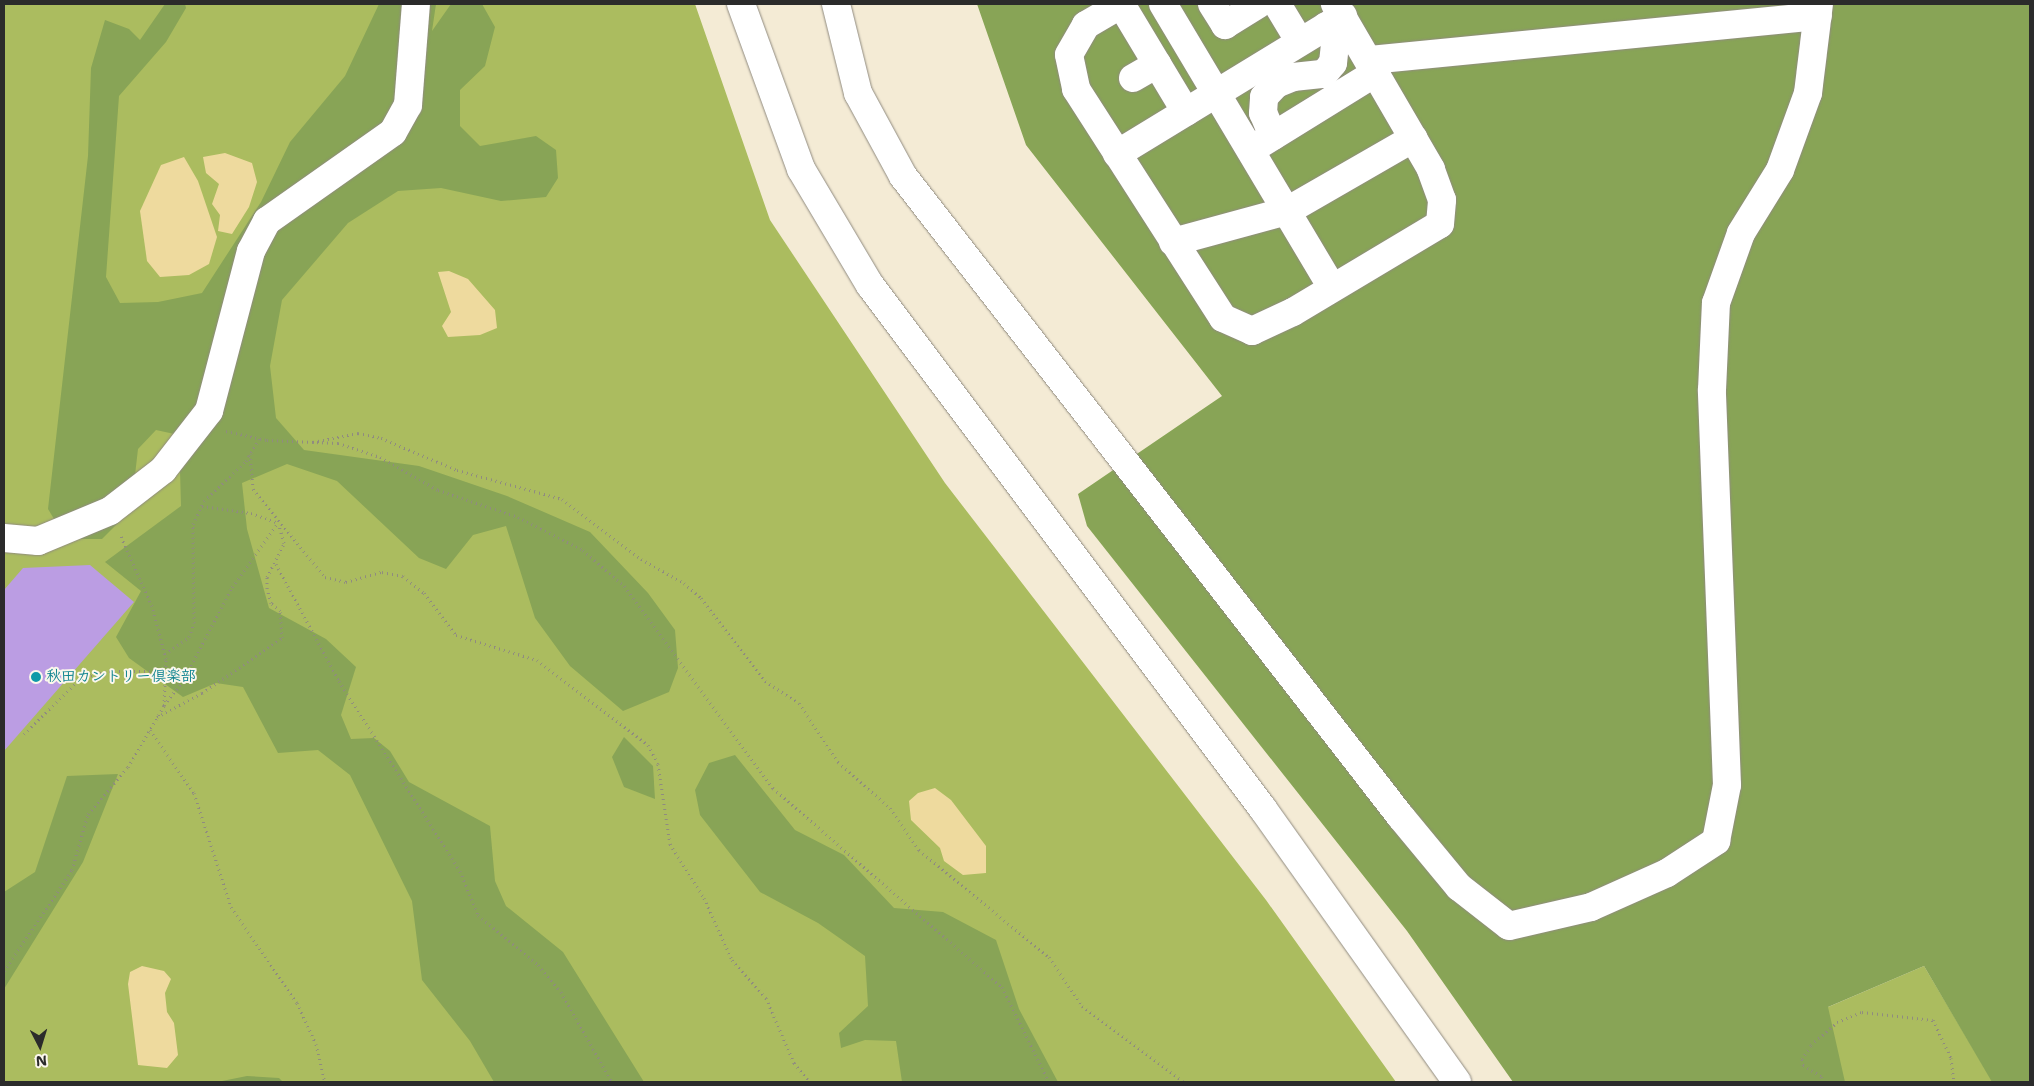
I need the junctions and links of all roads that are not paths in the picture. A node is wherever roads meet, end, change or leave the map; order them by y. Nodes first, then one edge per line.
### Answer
1 (416, 4) edge
2 (741, 4) edge
3 (836, 4) edge
4 (1121, 4) edge
5 (1163, 4) edge
6 (1212, 4) edge
7 (1258, 4) edge
8 (1277, 4) edge
9 (1818, 10) edge
10 (1334, 15) edge
11 (1300, 42) junction
12 (1157, 64) junction
13 (1374, 66) junction
14 (1133, 78) dead end
15 (1217, 94) junction
16 (1186, 112) junction
17 (1414, 138) junction
18 (1261, 143) junction
19 (1117, 154) junction
20 (1287, 211) junction
21 (1173, 242) junction
22 (1332, 288) junction
23 (4, 538) edge
24 (1457, 1082) edge

1 - 23 street
2 - 24 street
3 - 9 street
4 - 12 street
4 - 19 street
5 - 15 street
6 - 7 street
8 - 11 street
9 - 13 street
10 - 11 street
10 - 13 street
10 - 18 street
11 - 15 street
12 - 14 street
12 - 16 street
13 - 17 street
13 - 18 street
15 - 16 street
15 - 18 street
16 - 19 street
17 - 20 street
17 - 22 street
18 - 20 street
19 - 21 street
20 - 21 street
20 - 22 street
21 - 22 street

